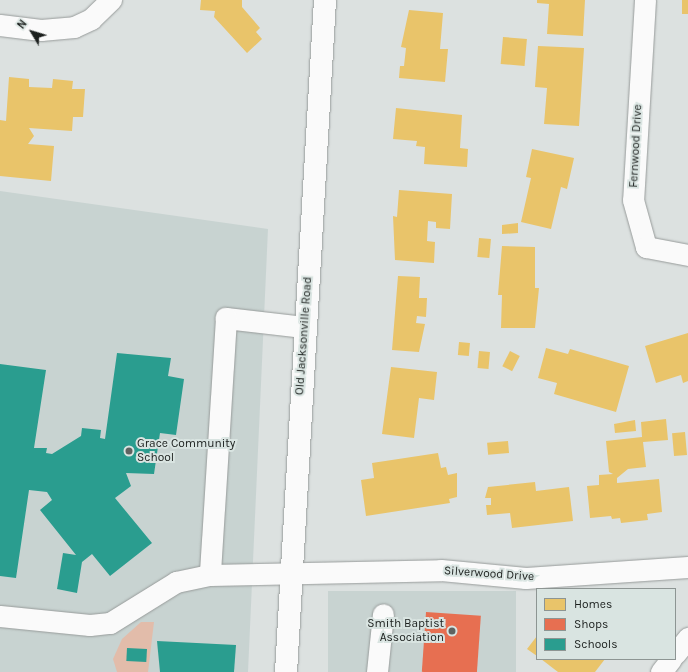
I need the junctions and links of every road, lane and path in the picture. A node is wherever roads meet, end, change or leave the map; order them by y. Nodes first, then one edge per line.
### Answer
1 (111, 0) edge
2 (325, 0) edge
3 (645, 0) edge
4 (0, 25) edge
5 (688, 255) edge
6 (304, 327) junction
7 (688, 567) edge
8 (289, 574) junction
9 (210, 575) junction
10 (383, 614) dead end
11 (0, 616) edge
12 (688, 638) edge
13 (676, 653) edge
14 (670, 660) edge
15 (286, 672) edge
16 (377, 672) edge
17 (661, 672) edge

1 - 4 street
2 - 6 main road, Old Jacksonville Road
3 - 5 street, Fernwood Drive
6 - 8 main road, Old Jacksonville Road
6 - 9 street
7 - 8 street, Silverwood Drive
8 - 9 street, Silverwood Drive
8 - 15 main road, Old Jacksonville Road
9 - 11 street, Silverwood Drive
10 - 16 street
12 - 13 street
14 - 17 street

